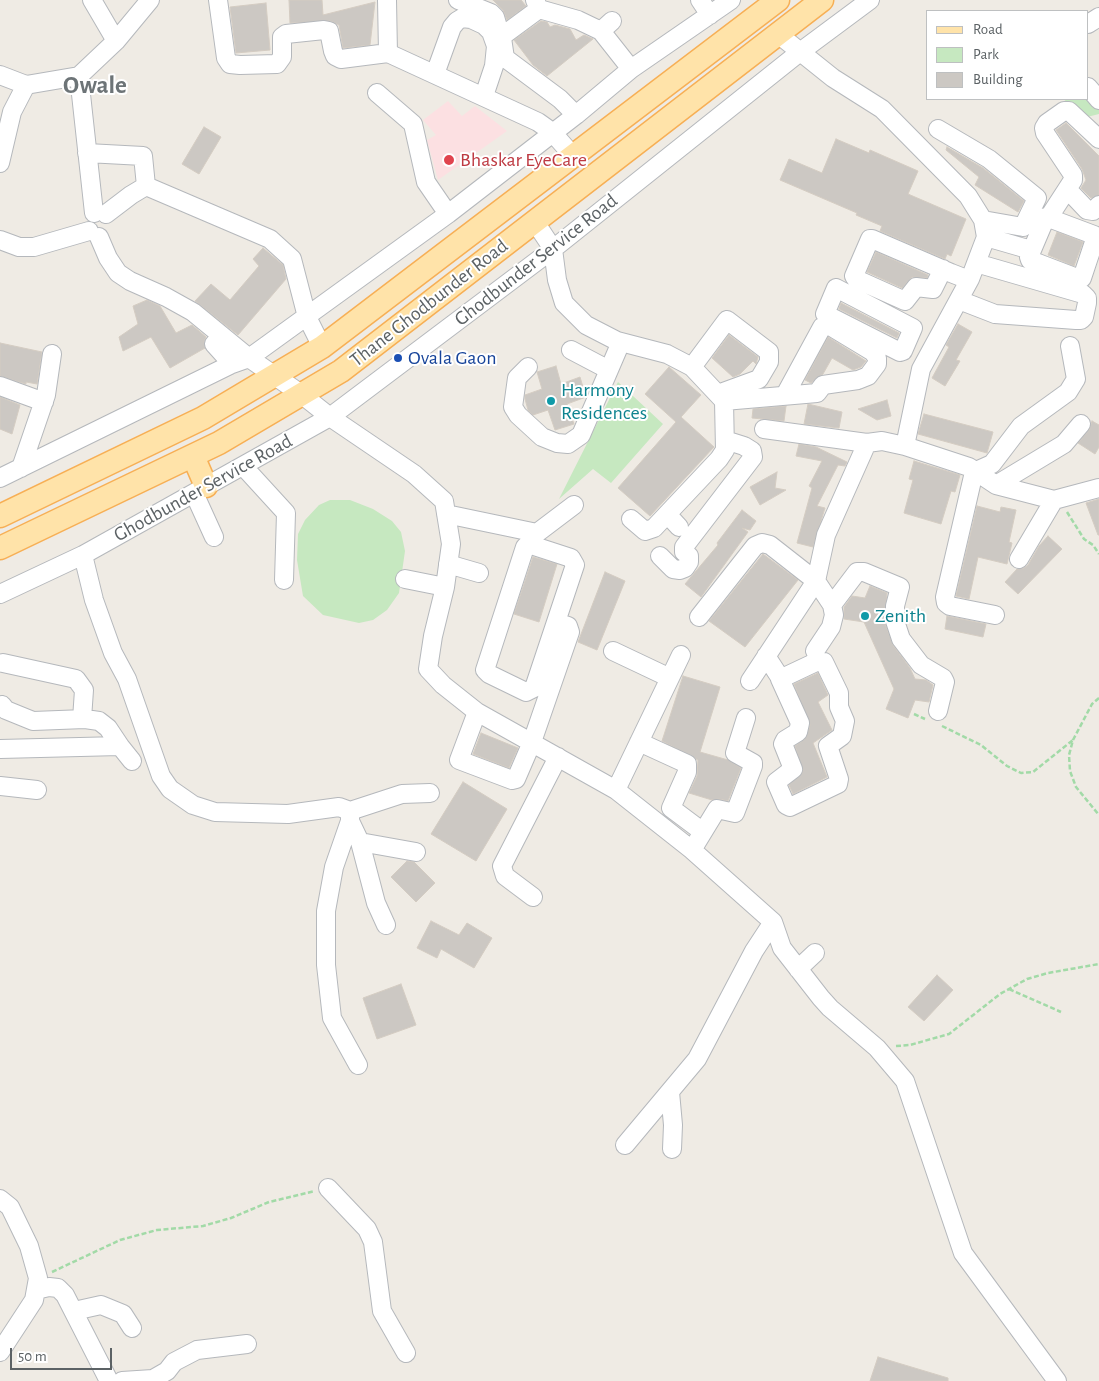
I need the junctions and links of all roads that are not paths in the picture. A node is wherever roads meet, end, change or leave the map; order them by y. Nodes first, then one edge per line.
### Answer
1 (92, 0) edge
2 (150, 0) edge
3 (218, 0) edge
4 (387, 0) edge
5 (458, 0) edge
6 (731, 0) edge
7 (822, 0) edge
8 (870, 0) edge
9 (774, 1) edge
10 (537, 5) edge
11 (705, 7) edge
12 (778, 34) junction
13 (501, 37) junction
14 (116, 41) junction
15 (800, 52) junction
16 (388, 53) junction
17 (631, 69) junction
18 (434, 74) junction
19 (0, 75) edge
20 (79, 76) junction
21 (0, 85) edge
22 (1089, 88) edge
23 (24, 90) junction
24 (377, 93) dead end
25 (484, 96) junction
26 (1099, 100) edge
27 (576, 115) junction
28 (552, 132) junction
29 (2, 139) edge
30 (1099, 139) edge
31 (88, 153) junction
32 (574, 157) junction
33 (931, 159) junction
34 (0, 162) edge
35 (146, 186) junction
36 (1068, 190) junction
37 (1099, 205) edge
38 (100, 214) junction
39 (448, 214) junction
40 (1049, 217) junction
41 (983, 220) junction
42 (535, 222) junction
43 (94, 234) junction
44 (986, 237) junction
45 (0, 240) edge
46 (553, 249) junction
47 (1031, 250) junction
48 (976, 263) junction
49 (943, 269) junction
50 (969, 280) junction
51 (959, 300) junction
52 (307, 317) junction
53 (908, 340) junction
54 (621, 342) junction
55 (214, 344) dead end
56 (1070, 346) dead end
57 (322, 347) junction
58 (571, 350) dead end
59 (930, 352) junction
60 (52, 354) dead end
61 (249, 358) junction
62 (232, 364) junction
63 (528, 367) dead end
64 (692, 367) junction
65 (609, 370) junction
66 (276, 377) junction
67 (0, 386) edge
68 (863, 386) dead end
69 (817, 393) junction
70 (301, 394) junction
71 (785, 395) junction
72 (721, 398) junction
73 (44, 402) junction
74 (330, 418) junction
75 (1081, 424) dead end
76 (764, 428) dead end
77 (726, 440) junction
78 (867, 443) junction
79 (905, 446) junction
80 (192, 456) junction
81 (243, 466) junction
82 (21, 468) junction
83 (974, 472) junction
84 (0, 478) edge
85 (996, 485) junction
86 (1099, 488) edge
87 (200, 490) junction
88 (1056, 499) junction
89 (574, 504) dead end
90 (446, 514) junction
91 (0, 516) edge
92 (632, 520) dead end
93 (214, 537) dead end
94 (0, 548) edge
95 (83, 555) junction
96 (660, 556) dead end
97 (1019, 558) dead end
98 (448, 564) junction
99 (479, 573) dead end
100 (405, 579) dead end
101 (284, 580) dead end
102 (816, 581) junction
103 (445, 587) junction
104 (0, 594) edge
105 (832, 605) junction
106 (995, 615) dead end
107 (699, 617) dead end
108 (556, 622) junction
109 (613, 651) dead end
110 (815, 651) dead end
111 (681, 655) dead end
112 (766, 656) junction
113 (3, 663) dead end
114 (670, 678) junction
115 (780, 679) junction
116 (750, 680) dead end
117 (4, 709) dead end
118 (938, 711) dead end
119 (477, 712) junction
120 (746, 718) dead end
121 (82, 719) junction
122 (532, 742) junction
123 (639, 742) junction
124 (120, 746) junction
125 (0, 749) edge
126 (558, 757) junction
127 (132, 761) dead end
128 (0, 786) edge
129 (37, 790) dead end
130 (616, 790) junction
131 (430, 794) dead end
132 (350, 816) junction
133 (703, 832) junction
134 (360, 842) junction
135 (692, 850) junction
136 (416, 852) dead end
137 (533, 896) dead end
138 (773, 922) junction
139 (386, 925) dead end
140 (815, 953) dead end
141 (798, 968) junction
142 (358, 1065) dead end
143 (670, 1092) junction
144 (625, 1145) dead end
145 (672, 1149) dead end
146 (328, 1188) road end
147 (0, 1199) edge
148 (37, 1284) junction
149 (74, 1311) junction
150 (132, 1328) dead end
151 (247, 1344) dead end
152 (0, 1352) edge
153 (406, 1353) dead end
154 (110, 1381) edge
155 (122, 1381) edge
156 (1057, 1381) edge

1 - 14 street
2 - 14 street
3 - 16 street
4 - 16 street
5 - 13 street
6 - 11 street
7 - 12 main road, Thane Ghodbunder Road
8 - 15 street, Ghodbunder Service Road
9 - 32 main road, Thane Ghodbunder Road
10 - 13 street
10 - 17 street
11 - 17 street
12 - 15 street
12 - 42 main road, Thane Ghodbunder Road
13 - 27 street
14 - 20 street
15 - 33 street
15 - 46 street, Ghodbunder Service Road
16 - 18 street
17 - 27 street
18 - 25 street
18 - 25 street
19 - 23 street
20 - 23 street
20 - 31 street
21 - 23 street
22 - 26 street
23 - 29 street
24 - 39 street
25 - 28 street
27 - 28 street
28 - 32 street
28 - 39 street
29 - 34 street
30 - 36 street
31 - 35 street
31 - 38 street
32 - 57 main road, Thane Ghodbunder Road
33 - 41 street
33 - 41 street
35 - 38 street
35 - 52 street
36 - 37 street
36 - 40 street
38 - 43 street
39 - 52 street
40 - 47 street
40 - 47 street
41 - 44 street
42 - 46 street
42 - 70 main road, Thane Ghodbunder Road
43 - 45 street
43 - 61 street
44 - 47 street
44 - 48 street
46 - 54 street
46 - 74 street, Ghodbunder Service Road
48 - 50 street
48 - 51 street
49 - 49 street
49 - 50 street
50 - 51 street
51 - 59 street
52 - 57 street
52 - 61 street
53 - 53 street
53 - 59 street
54 - 64 street
54 - 65 street
55 - 62 street
56 - 83 street
57 - 66 main road, Thane Ghodbunder Road
58 - 65 street
59 - 79 street
60 - 73 street
61 - 62 street
61 - 66 street
62 - 82 street
63 - 65 street
64 - 72 street
64 - 72 street
66 - 70 street
66 - 91 main road, Thane Ghodbunder Road
67 - 73 street
68 - 69 street
69 - 71 street
69 - 71 street
70 - 74 street
70 - 80 main road, Thane Ghodbunder Road
71 - 72 street
72 - 77 street
73 - 82 street
74 - 81 street, Ghodbunder Service Road
74 - 90 street
75 - 85 street
76 - 78 street
77 - 92 street
77 - 96 street
78 - 79 street
78 - 102 street
79 - 83 street
80 - 87 main road
80 - 94 main road, Thane Ghodbunder Road
81 - 87 street, Ghodbunder Service Road
81 - 101 street
82 - 84 street
83 - 85 street
83 - 106 street
85 - 88 street
86 - 88 street
87 - 93 street
87 - 95 street, Ghodbunder Service Road
88 - 97 street
89 - 90 street
90 - 98 street
95 - 104 street, Ghodbunder Service Road
95 - 132 street
98 - 99 street
98 - 103 street
100 - 103 street
102 - 105 street
102 - 107 street
102 - 112 street
103 - 119 street
105 - 110 street
105 - 118 street
108 - 108 street
108 - 122 street
109 - 114 street
111 - 114 street
112 - 115 street
112 - 116 street
113 - 121 street
114 - 123 street
115 - 115 street
117 - 121 street
119 - 122 street
119 - 122 street
120 - 133 street
121 - 124 street
122 - 126 street
123 - 130 street
123 - 133 street
124 - 125 street
124 - 127 street
126 - 130 street
126 - 137 street
128 - 129 street
130 - 135 street
131 - 132 street
132 - 134 street
132 - 142 street
133 - 135 street
134 - 136 street
134 - 139 street
135 - 138 street
138 - 141 street
138 - 143 street
140 - 141 street
141 - 156 street
143 - 144 street
143 - 145 street
146 - 153 street
147 - 148 street
148 - 149 street
148 - 152 street
149 - 150 street
149 - 154 street
151 - 155 street

